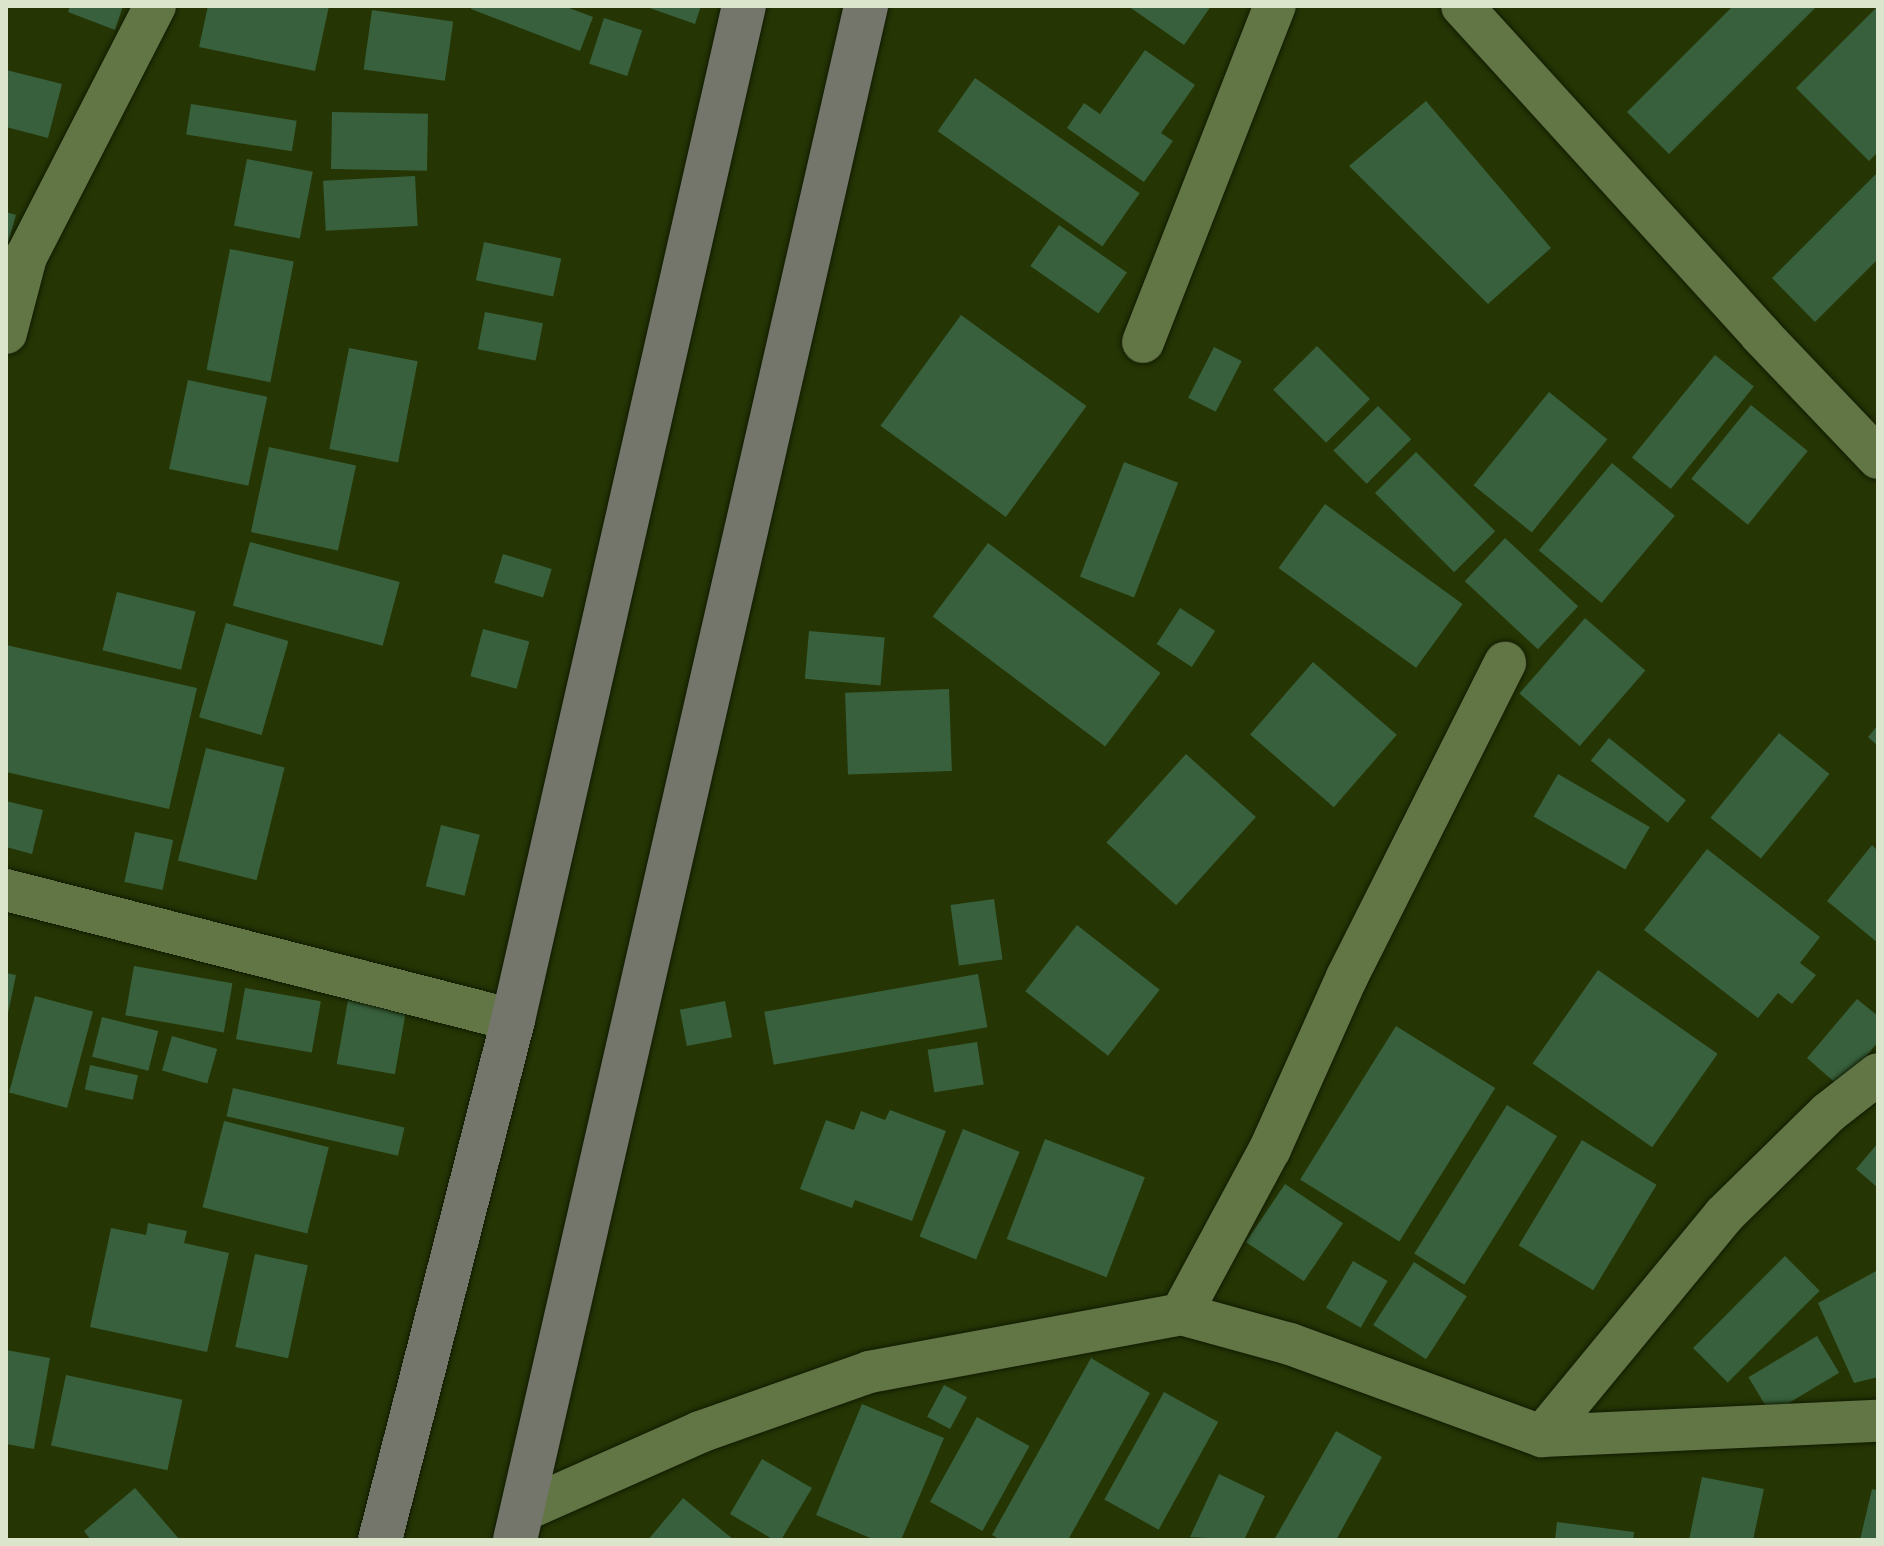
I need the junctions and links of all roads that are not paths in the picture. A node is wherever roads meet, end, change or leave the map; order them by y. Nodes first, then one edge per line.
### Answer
1 (155, 6) edge
2 (744, 6) edge
3 (866, 6) edge
4 (1275, 6) edge
5 (1462, 6) edge
6 (6, 333) edge
7 (1143, 342) dead end
8 (1878, 458) edge
9 (1505, 663) dead end
10 (6, 890) edge
11 (513, 1020) junction
12 (1878, 1074) edge
13 (1181, 1314) junction
14 (1878, 1421) edge
15 (1542, 1436) junction
16 (518, 1526) edge
17 (380, 1540) edge

1 - 6 street
2 - 11 street
3 - 16 street
4 - 7 street
5 - 8 street
9 - 13 street
10 - 11 street
11 - 17 street
12 - 15 street
13 - 15 street
13 - 16 street
14 - 15 street

